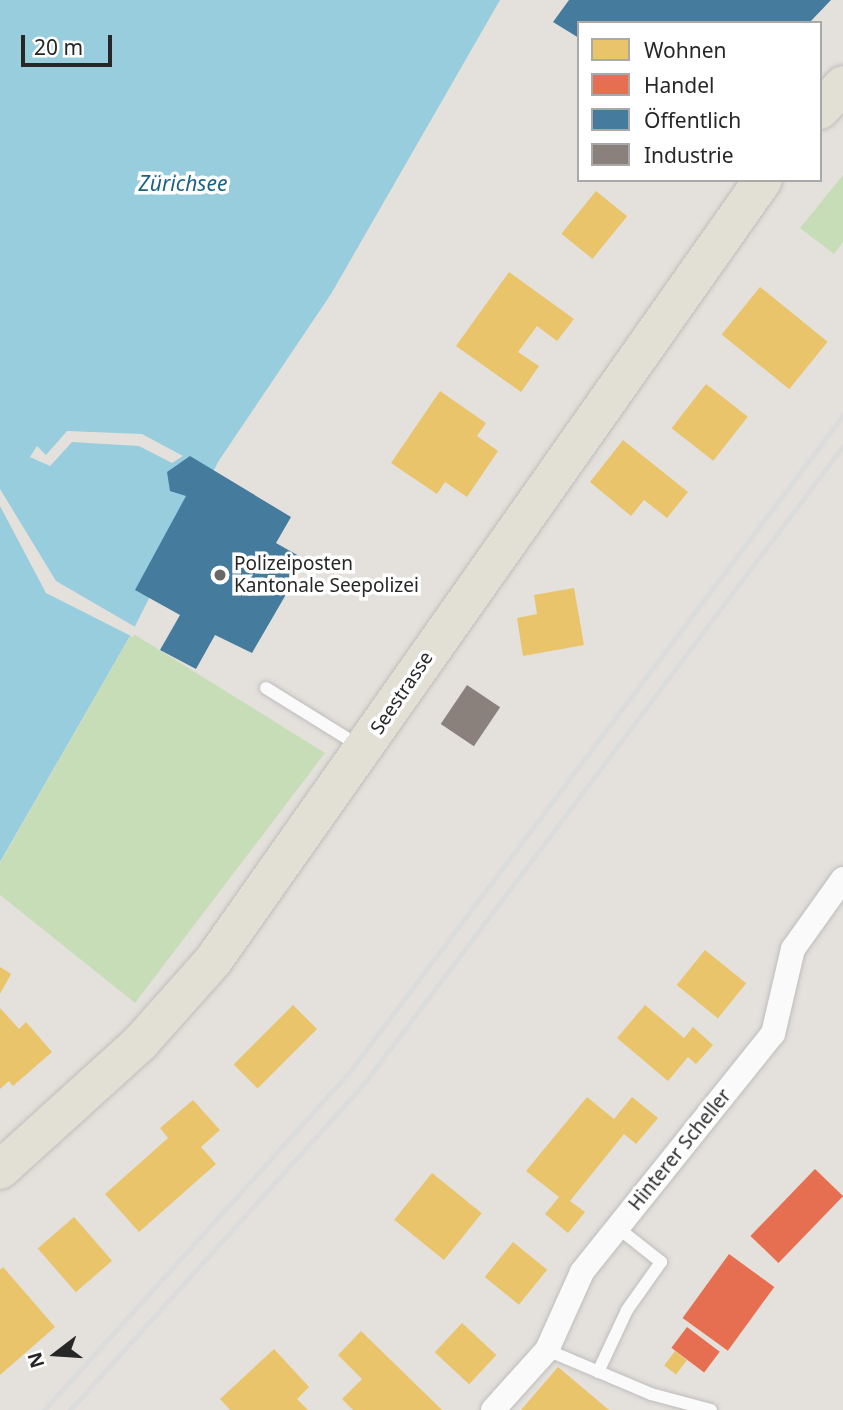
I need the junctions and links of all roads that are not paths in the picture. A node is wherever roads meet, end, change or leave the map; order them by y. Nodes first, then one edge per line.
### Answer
1 (843, 85) edge
2 (822, 108) edge
3 (762, 182) edge
4 (266, 688) dead end
5 (365, 749) junction
6 (843, 879) edge
7 (0, 1170) edge
8 (618, 1228) junction
9 (547, 1350) junction
10 (598, 1372) junction
11 (493, 1410) edge
12 (711, 1410) edge

1 - 2 main road
3 - 5 main road, Seestrasse
4 - 5 lane
5 - 7 main road, Seestrasse
6 - 8 street, Hinterer Scheller
8 - 9 street, Hinterer Scheller
8 - 10 lane
9 - 10 lane
9 - 11 street, Hinterer Scheller
10 - 12 lane

